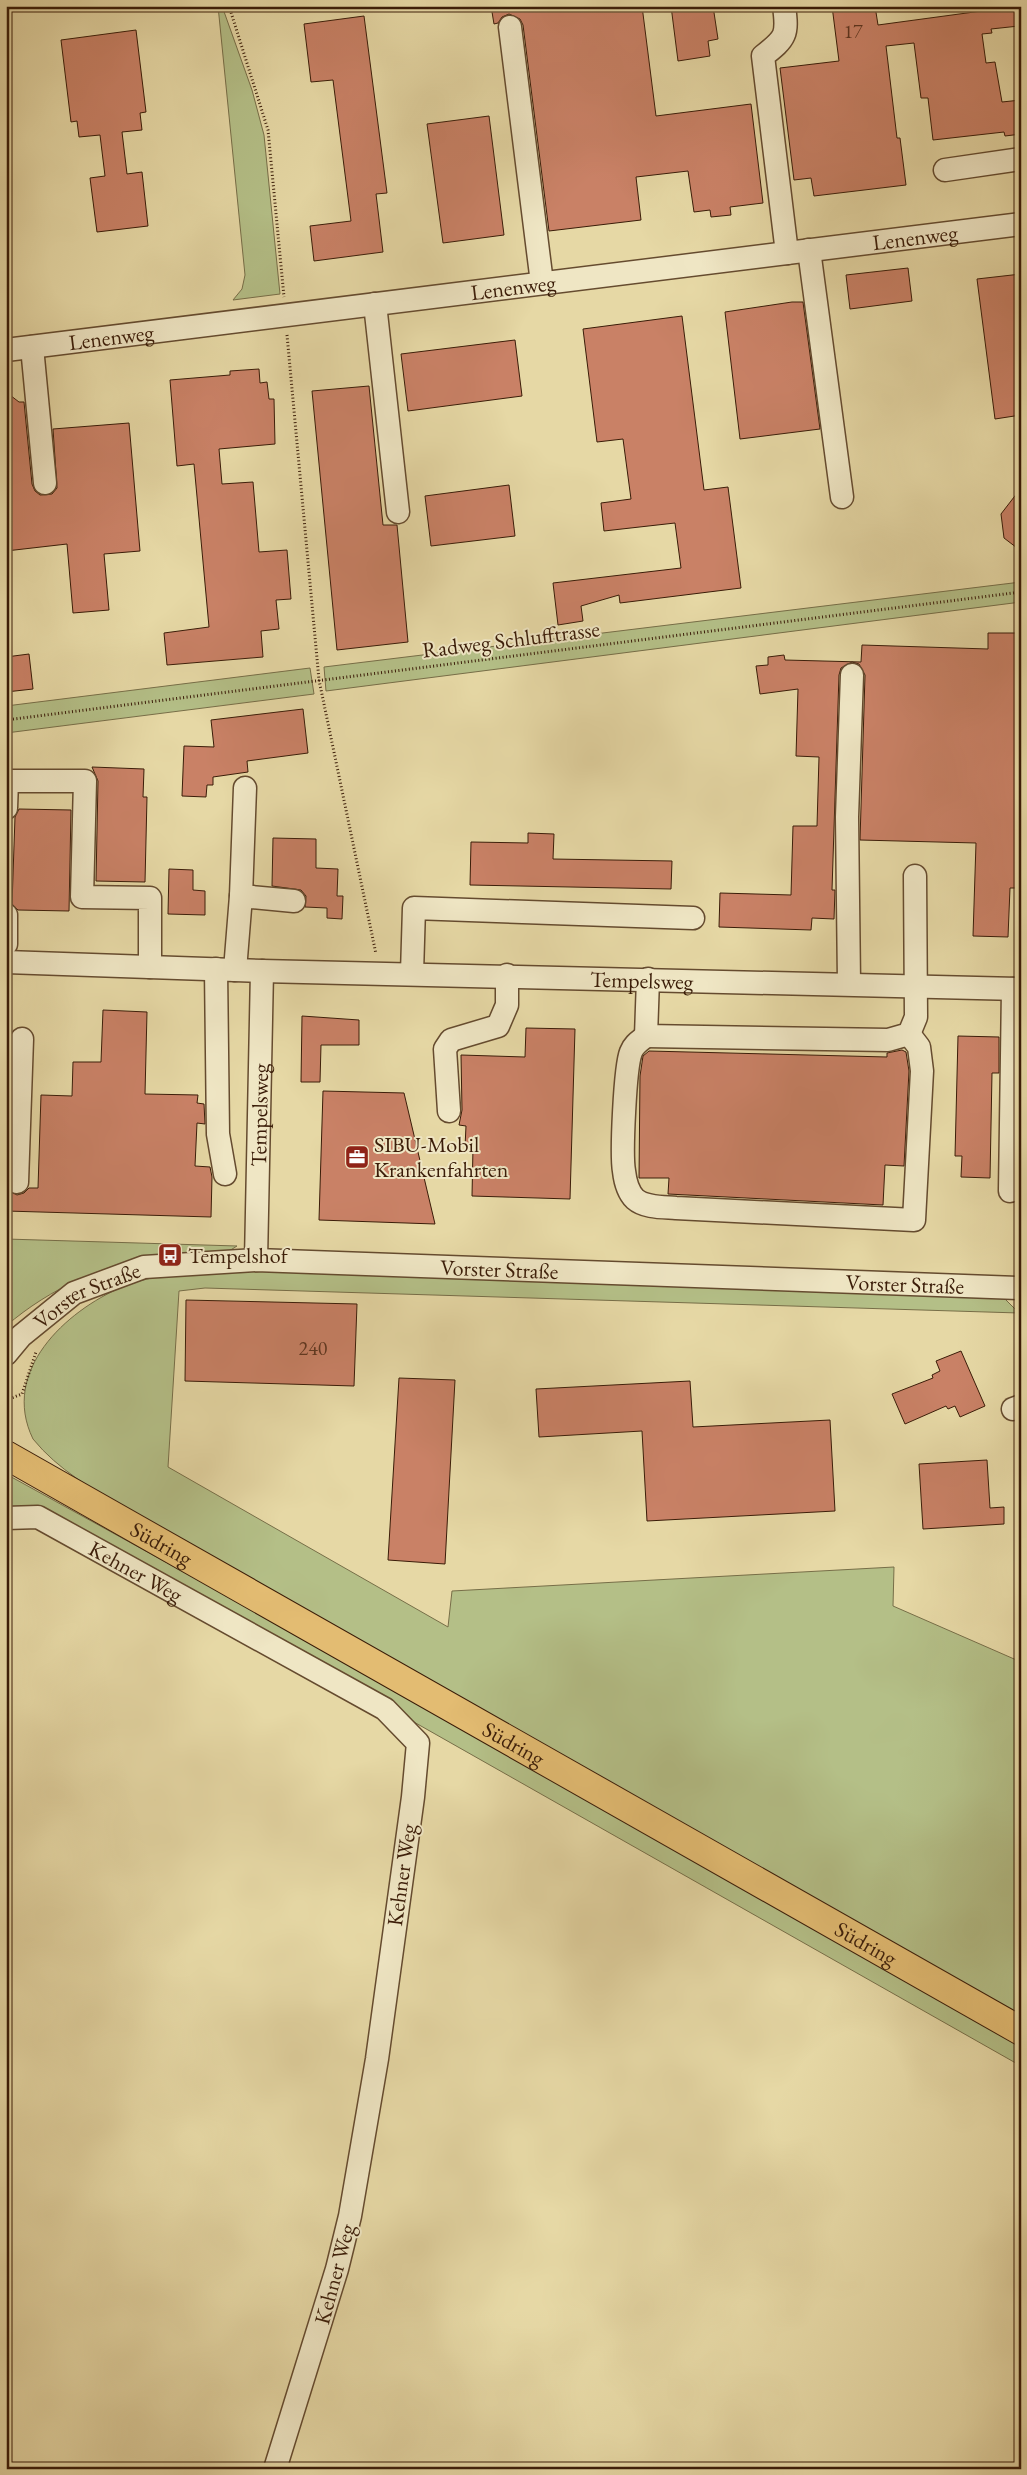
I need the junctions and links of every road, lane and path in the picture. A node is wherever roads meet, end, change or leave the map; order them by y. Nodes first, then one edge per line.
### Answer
1 (229, 6) edge
2 (784, 6) edge
3 (510, 27) dead end
4 (1021, 159) edge
5 (945, 170) dead end
6 (1021, 224) edge
7 (809, 250) junction
8 (787, 253) junction
9 (542, 284) junction
10 (375, 304) junction
11 (285, 315) junction
12 (32, 347) junction
13 (6, 350) edge
14 (45, 483) dead end
15 (842, 497) dead end
16 (398, 512) dead end
17 (1021, 592) edge
18 (852, 675) dead end
19 (318, 680) junction
20 (6, 720) edge
21 (245, 788) dead end
22 (6, 808) edge
23 (915, 876) dead end
24 (241, 896) junction
25 (294, 901) dead end
26 (6, 915) edge
27 (692, 918) dead end
28 (6, 944) edge
29 (6, 962) edge
30 (150, 967) junction
31 (226, 970) junction
32 (262, 971) junction
33 (380, 972) junction
34 (412, 973) junction
35 (507, 975) junction
36 (648, 979) junction
37 (849, 983) junction
38 (915, 985) junction
39 (1017, 989) edge
40 (908, 1034) junction
41 (646, 1036) junction
42 (22, 1039) dead end
43 (449, 1112) dead end
44 (225, 1174) dead end
45 (17, 1182) dead end
46 (1010, 1191) dead end
47 (256, 1260) junction
48 (1021, 1288) edge
49 (42, 1346) dead end
50 (6, 1354) edge
51 (6, 1400) edge
52 (6, 1455) edge
53 (6, 1518) edge
54 (1021, 2031) edge
55 (275, 2469) edge

1 - 11 path
2 - 8 street
3 - 9 street
4 - 5 street
6 - 7 street, Lenenweg
7 - 8 street, Lenenweg
7 - 15 street
8 - 9 street, Lenenweg
9 - 10 street, Lenenweg
10 - 11 street, Lenenweg
10 - 16 street
11 - 12 street, Lenenweg
11 - 19 path
12 - 13 street, Lenenweg
12 - 14 street
17 - 19 path, Radweg Schlufftrasse
18 - 37 street
19 - 20 path, Radweg Schlufftrasse
19 - 33 path
21 - 24 street
22 - 30 street
23 - 38 street
24 - 25 street
24 - 31 street
26 - 28 street
27 - 34 street
29 - 30 street, Tempelsweg
30 - 31 street, Tempelsweg
31 - 32 street, Tempelsweg
31 - 44 street
32 - 33 street, Tempelsweg
32 - 47 street, Tempelsweg
33 - 34 street, Tempelsweg
34 - 35 street, Tempelsweg
35 - 36 street, Tempelsweg
35 - 43 street
36 - 37 street, Tempelsweg
36 - 41 street
37 - 38 street, Tempelsweg
38 - 39 street, Tempelsweg
38 - 40 street
39 - 46 street
40 - 41 street
40 - 41 street
42 - 45 street
47 - 48 street, Vorster Straße
47 - 50 street, Vorster Straße
49 - 51 path
52 - 54 main road, Südring
53 - 55 street, Kehner Weg

